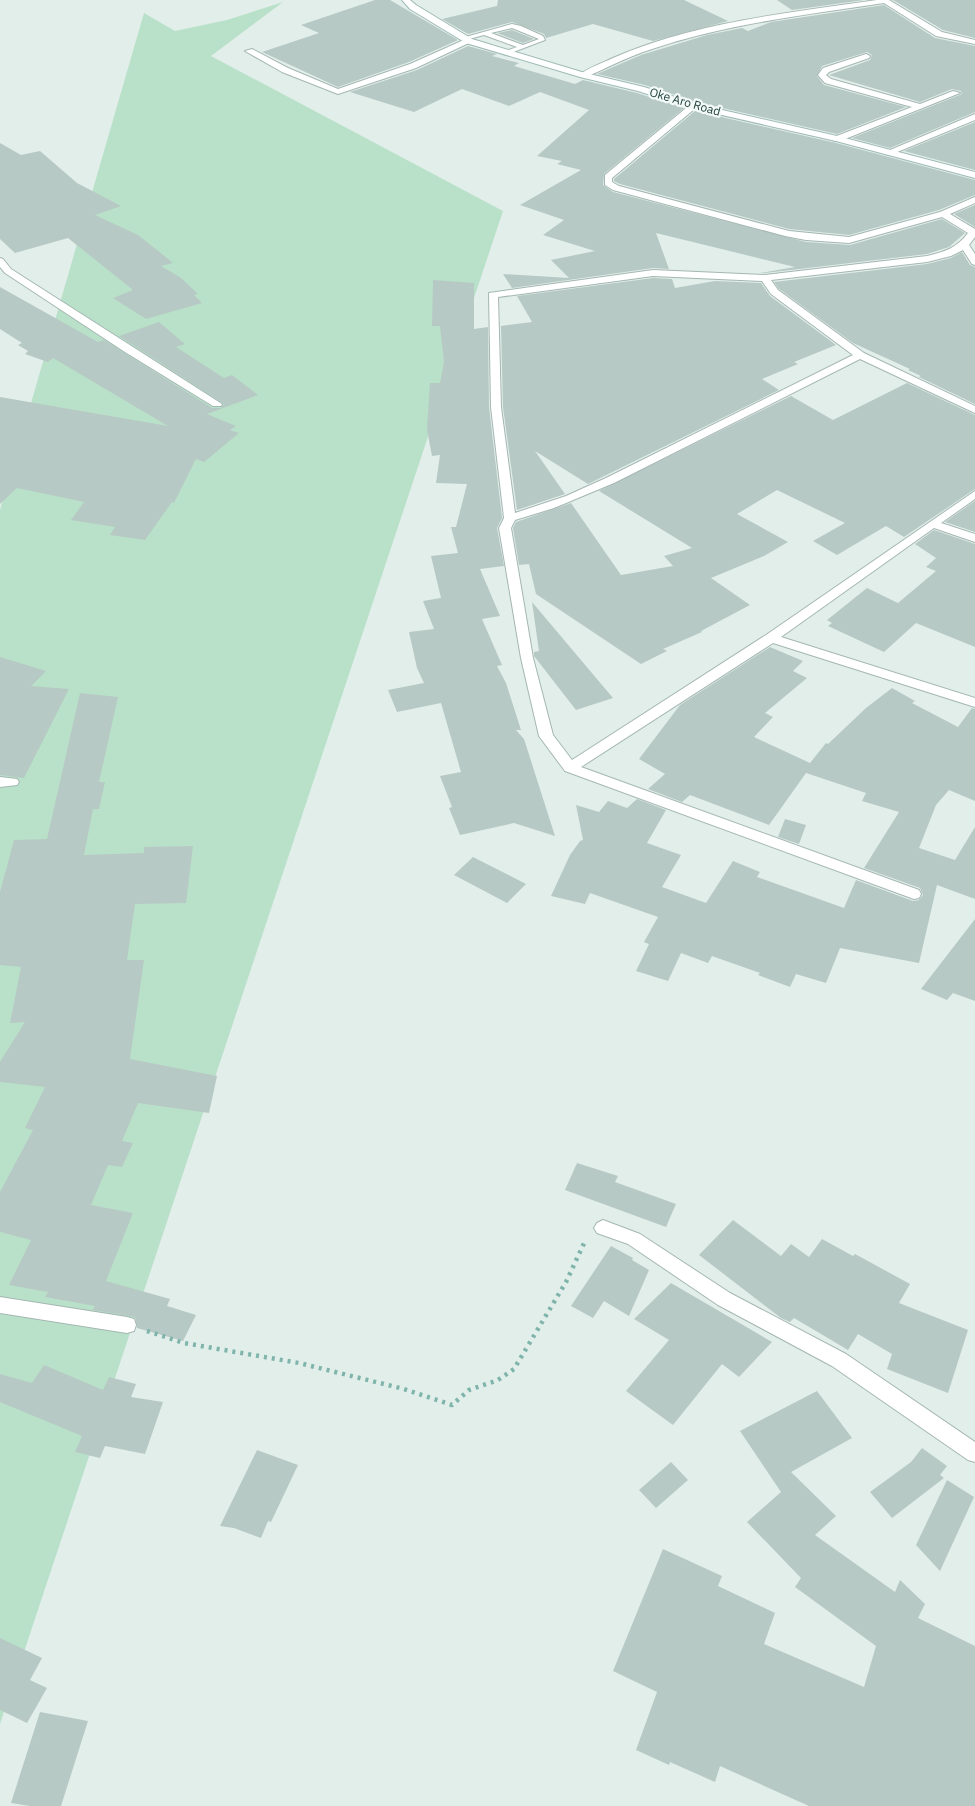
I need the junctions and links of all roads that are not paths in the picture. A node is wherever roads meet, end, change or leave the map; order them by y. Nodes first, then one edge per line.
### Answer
1 (406, 0) edge
2 (884, 0) edge
3 (484, 33) junction
4 (467, 39) junction
5 (975, 42) edge
6 (523, 47) junction
7 (249, 51) dead end
8 (508, 52) junction
9 (866, 56) dead end
10 (583, 75) junction
11 (956, 93) dead end
12 (694, 106) junction
13 (921, 107) junction
14 (975, 117) edge
15 (837, 139) junction
16 (887, 152) junction
17 (975, 175) edge
18 (975, 200) edge
19 (943, 214) junction
20 (974, 233) edge
21 (965, 246) junction
22 (0, 261) edge
23 (975, 262) edge
24 (765, 278) junction
25 (860, 355) junction
26 (218, 404) dead end
27 (975, 410) edge
28 (975, 494) edge
29 (510, 518) junction
30 (932, 524) junction
31 (975, 538) edge
32 (771, 638) junction
33 (975, 703) edge
34 (570, 768) junction
35 (914, 894) dead end
36 (603, 1228) road end
37 (2, 1308) edge
38 (127, 1325) road end
39 (975, 1453) edge

1 - 4 street, Oke Aro Road
2 - 5 street
2 - 10 street
3 - 4 lane
3 - 6 lane
3 - 6 lane
4 - 7 street
4 - 8 street, Oke Aro Road
6 - 8 lane
8 - 10 street, Oke Aro Road
9 - 13 street
10 - 12 street, Oke Aro Road
11 - 13 street
12 - 15 street, Oke Aro Road
12 - 19 street
13 - 15 street
14 - 16 street
15 - 16 street, Oke Aro Road
16 - 17 street, Oke Aro Road
18 - 19 street
19 - 20 street
20 - 21 street
21 - 23 street
21 - 24 street
22 - 26 street
24 - 25 street
24 - 29 street
25 - 27 street
25 - 29 street
28 - 30 street
29 - 34 street
30 - 31 street
30 - 32 street
32 - 33 street
32 - 34 street
34 - 35 street
36 - 39 street
37 - 38 street

